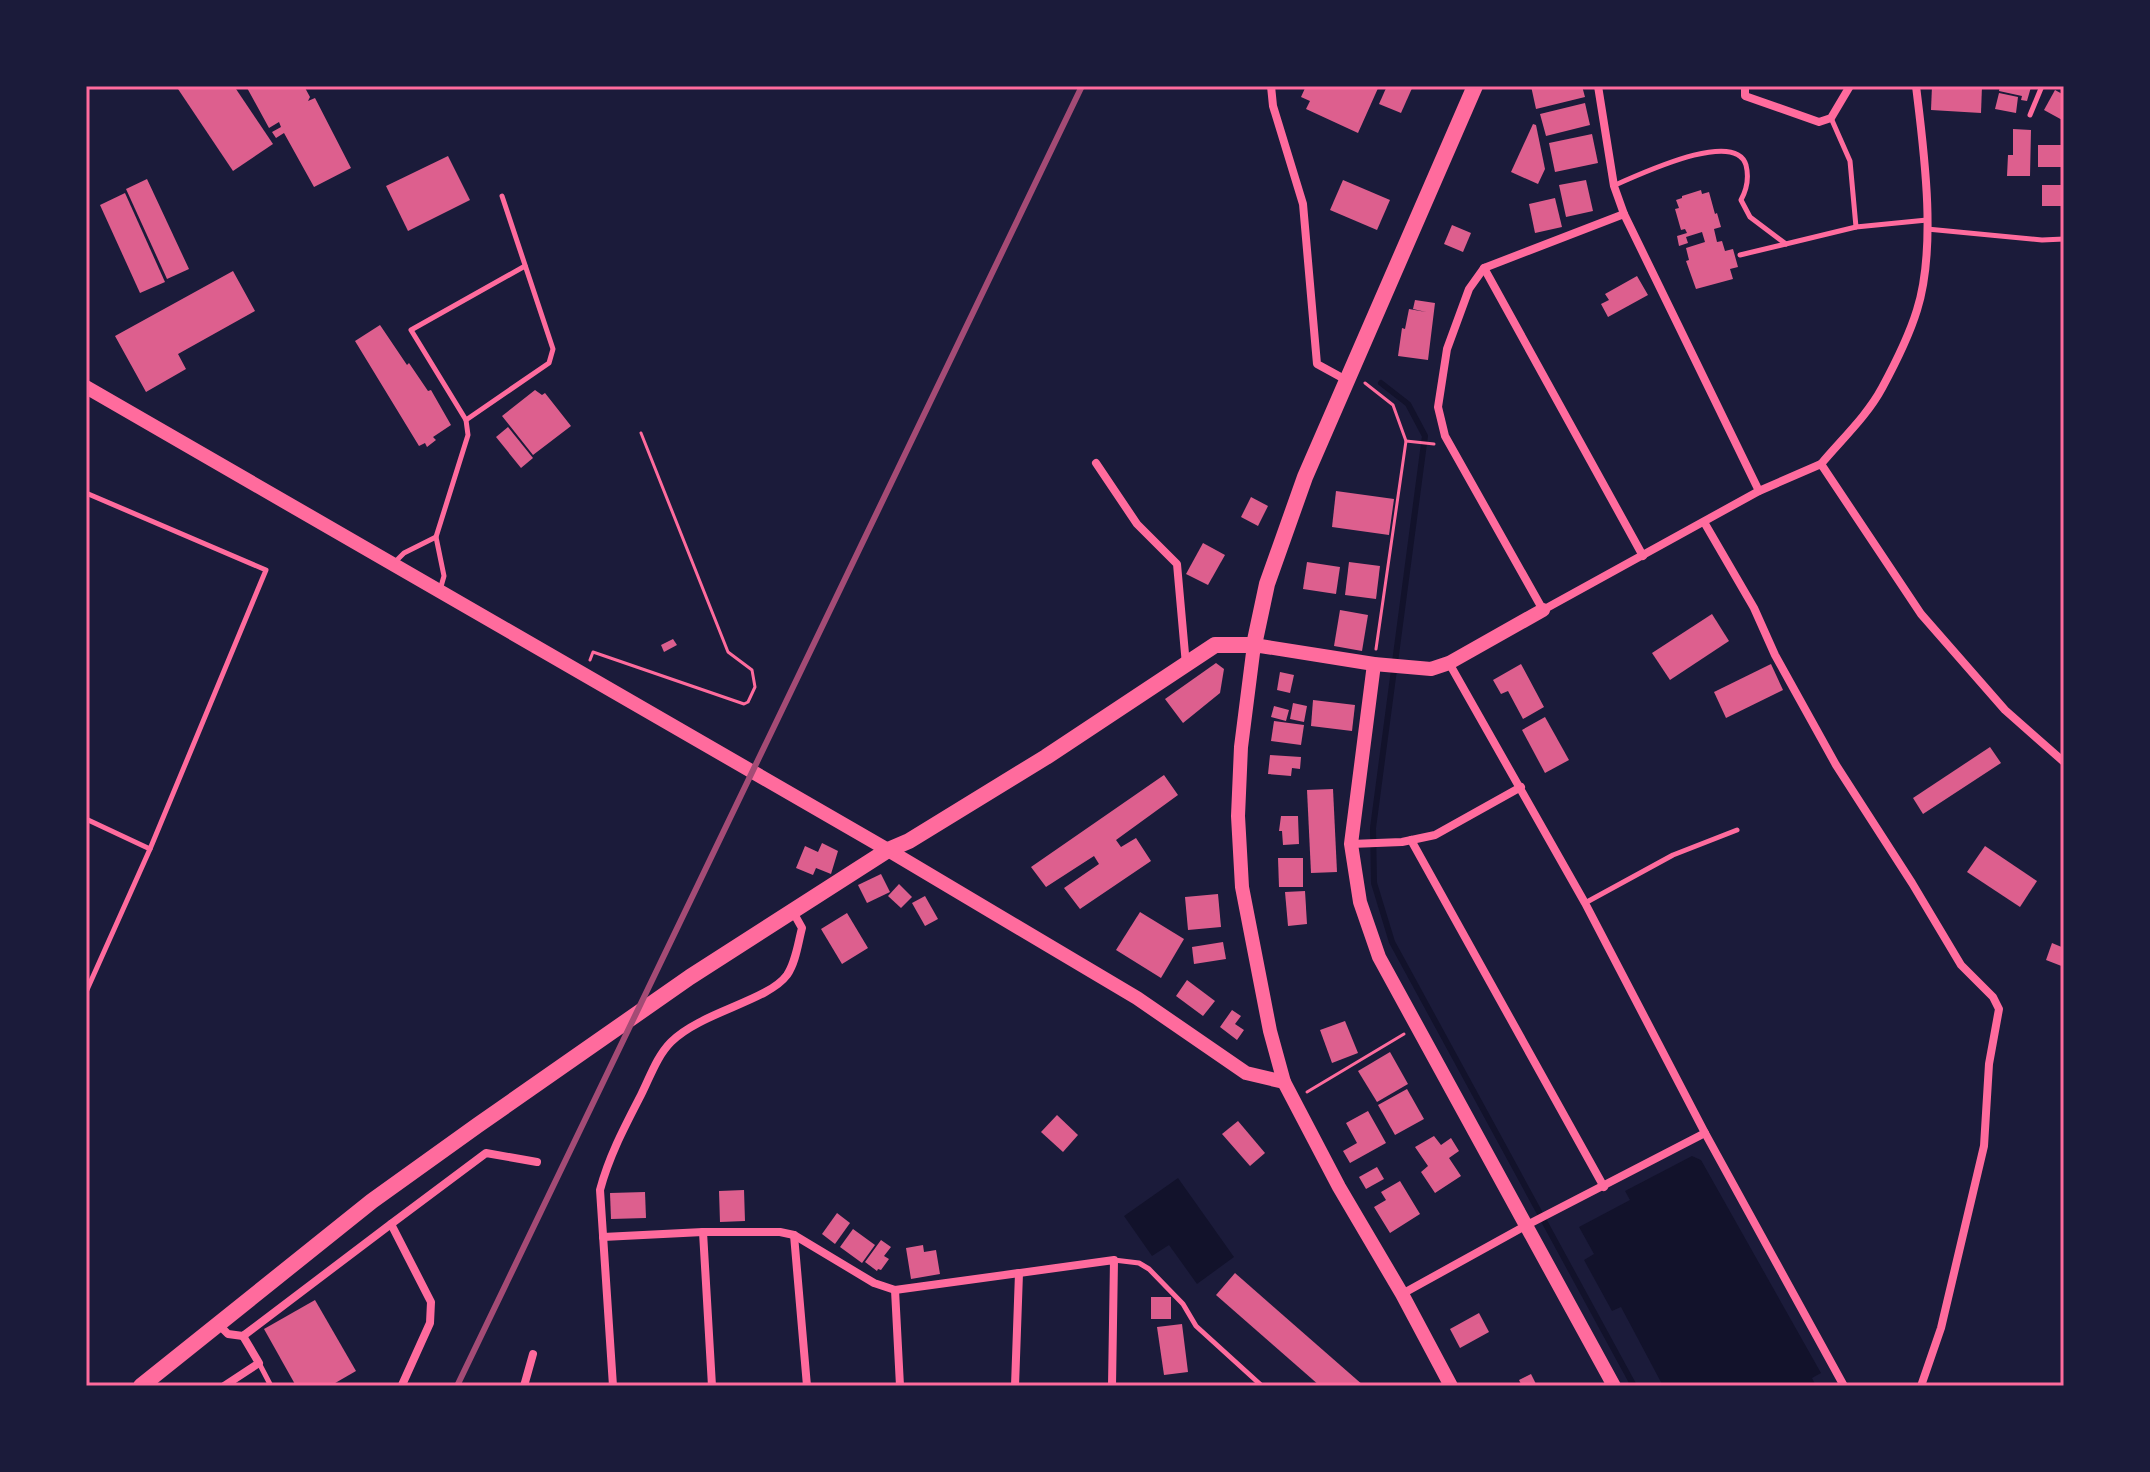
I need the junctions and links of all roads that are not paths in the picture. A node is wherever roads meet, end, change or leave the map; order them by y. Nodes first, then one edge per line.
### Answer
1 (1271, 86) edge
2 (1475, 86) edge
3 (1598, 86) edge
4 (1745, 86) edge
5 (1850, 86) edge
6 (1916, 86) edge
7 (2042, 86) edge
8 (2030, 115) dead end
9 (1831, 118) junction
10 (1614, 186) junction
11 (502, 196) dead end
12 (1624, 214) junction
13 (1927, 224) junction
14 (1856, 227) junction
15 (2064, 239) edge
16 (1786, 244) junction
17 (1740, 255) dead end
18 (525, 266) junction
19 (1484, 268) junction
20 (1356, 382) junction
21 (86, 387) edge
22 (466, 420) junction
23 (1096, 463) dead end
24 (1821, 464) junction
25 (1759, 491) junction
26 (86, 493) edge
27 (1704, 522) junction
28 (436, 537) junction
29 (1643, 556) junction
30 (392, 564) junction
31 (440, 592) junction
32 (1543, 610) junction
33 (1254, 645) junction
34 (1449, 663) junction
35 (1186, 665) junction
36 (1378, 665) junction
37 (2064, 762) edge
38 (1521, 787) junction
39 (86, 819) edge
40 (1737, 830) dead end
41 (1411, 840) junction
42 (1357, 844) junction
43 (150, 849) junction
44 (888, 850) junction
45 (1585, 903) junction
46 (793, 911) junction
47 (86, 992) edge
48 (1284, 1082) junction
49 (1705, 1133) junction
50 (537, 1162) dead end
51 (1604, 1187) junction
52 (1531, 1223) junction
53 (391, 1224) junction
54 (703, 1232) junction
55 (794, 1235) junction
56 (603, 1237) junction
57 (1114, 1260) junction
58 (1019, 1273) junction
59 (895, 1290) junction
60 (1402, 1294) junction
61 (219, 1325) junction
62 (243, 1336) junction
63 (533, 1354) dead end
64 (259, 1363) junction
65 (402, 1385) edge
66 (141, 1386) edge
67 (224, 1386) edge
68 (271, 1386) edge
69 (524, 1386) edge
70 (613, 1386) edge
71 (712, 1386) edge
72 (807, 1386) edge
73 (900, 1386) edge
74 (1015, 1386) edge
75 (1112, 1386) edge
76 (1262, 1386) edge
77 (1451, 1386) edge
78 (1614, 1386) edge
79 (1844, 1386) edge
80 (1921, 1386) edge

1 - 20 street
2 - 20 main road
3 - 10 street
4 - 9 street
5 - 9 street
6 - 13 street
7 - 8 lane
9 - 14 lane
10 - 12 street
10 - 16 lane
11 - 18 lane
12 - 19 street
12 - 25 street
13 - 14 lane
13 - 15 lane
13 - 24 street
14 - 16 lane
16 - 17 lane
18 - 22 lane
18 - 22 lane
19 - 29 street
19 - 32 street
20 - 33 main road
21 - 30 street
22 - 28 lane
23 - 35 street
24 - 25 street
24 - 37 street
25 - 27 street
26 - 43 lane
27 - 29 street
27 - 80 street
28 - 30 lane
28 - 31 lane
29 - 32 street
30 - 31 street
31 - 44 street
32 - 34 street
33 - 35 main road
33 - 36 street
33 - 48 street
34 - 36 street
34 - 38 street
35 - 44 main road
36 - 42 street
38 - 41 street
38 - 45 street
39 - 43 lane
40 - 45 lane
41 - 42 street
41 - 51 street
42 - 52 street
43 - 47 lane
44 - 46 main road
44 - 48 street
45 - 49 street
46 - 56 street
46 - 61 main road
48 - 60 street
49 - 51 street
49 - 79 street
50 - 53 street
51 - 52 street
52 - 60 street
52 - 78 street
53 - 62 street
53 - 65 street
54 - 55 street
54 - 56 street
54 - 71 street
55 - 59 street
55 - 72 street
56 - 70 street
57 - 58 street
57 - 75 street
57 - 76 lane
58 - 59 street
58 - 74 street
59 - 73 street
60 - 77 street
61 - 62 street
61 - 66 main road
62 - 64 street
63 - 69 street
64 - 67 street
64 - 68 lane

